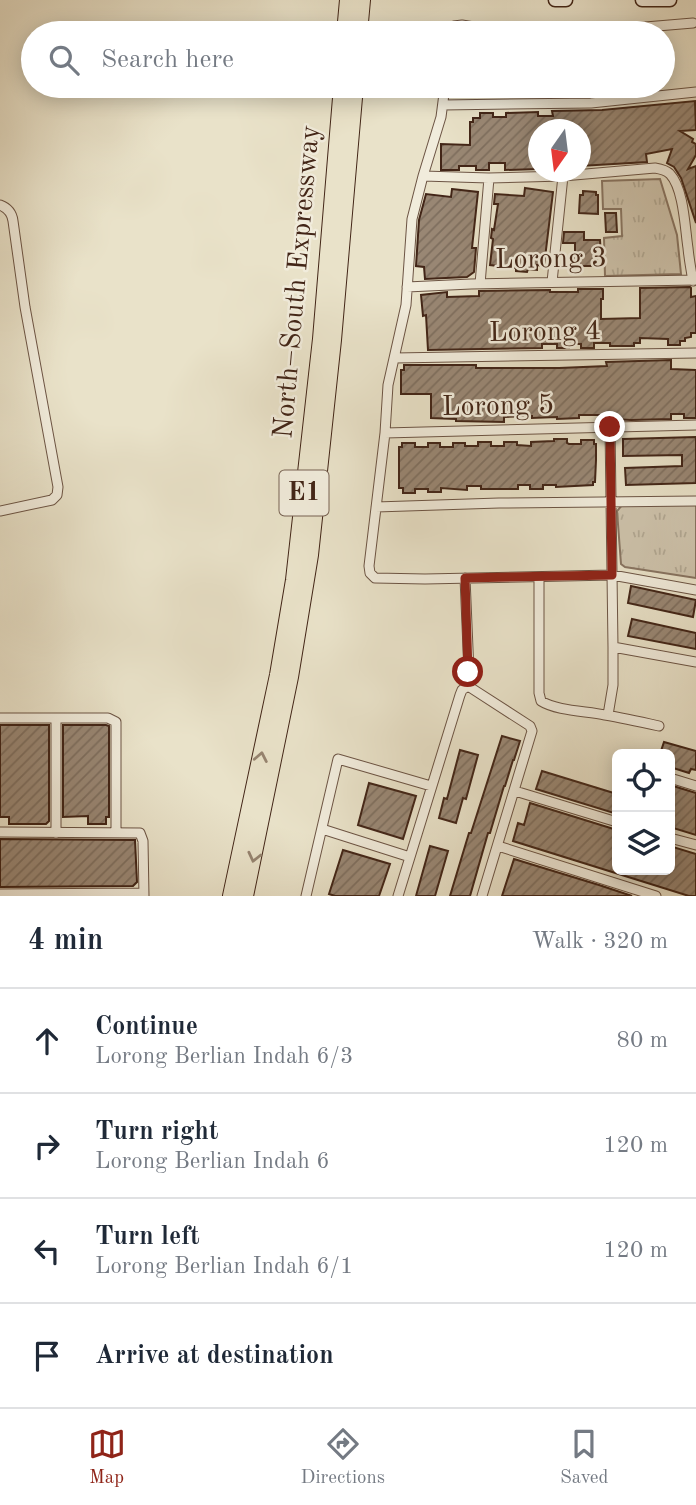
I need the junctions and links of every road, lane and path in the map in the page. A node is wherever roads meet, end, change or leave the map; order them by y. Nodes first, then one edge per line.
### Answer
1 (348, 0) edge
2 (362, 0) edge
3 (555, 0) edge
4 (566, 0) edge
5 (642, 0) edge
6 (670, 0) edge
7 (346, 21) edge
8 (360, 21) edge
9 (693, 23) dead end
10 (675, 24) edge
11 (696, 92) edge
12 (675, 94) edge
13 (341, 98) edge
14 (354, 98) edge
15 (443, 98) edge
16 (639, 98) edge
17 (443, 105) junction
18 (591, 174) edge
19 (422, 176) junction
20 (528, 177) edge
21 (489, 178) junction
22 (562, 182) edge
23 (0, 205) edge
24 (694, 280) edge
25 (552, 282) junction
26 (480, 284) junction
27 (407, 287) junction
28 (696, 353) edge
29 (395, 358) junction
30 (696, 425) edge
31 (610, 427) junction
32 (386, 433) junction
33 (696, 500) edge
34 (611, 502) junction
35 (376, 507) junction
36 (0, 511) edge
37 (612, 575) junction
38 (539, 577) junction
39 (465, 578) junction
40 (696, 590) edge
41 (614, 647) junction
42 (696, 662) edge
43 (468, 672) dead end
44 (608, 715) junction
45 (0, 718) edge
46 (55, 718) junction
47 (659, 726) dead end
48 (675, 780) edge
49 (431, 786) junction
50 (696, 786) edge
51 (515, 791) junction
52 (612, 820) edge
53 (322, 829) junction
54 (0, 832) edge
55 (57, 832) junction
56 (116, 833) junction
57 (675, 839) edge
58 (696, 845) edge
59 (498, 846) junction
60 (410, 857) junction
61 (0, 894) edge
62 (144, 895) edge
63 (231, 896) edge
64 (245, 896) edge
65 (306, 896) edge
66 (398, 896) edge
67 (482, 896) edge
68 (656, 896) edge

1 - 7 highway
2 - 8 highway
3 - 4 main road
5 - 6 main road
9 - 10 street
11 - 12 street
63 -> 13 highway, North–South Expressway / E1
14 -> 64 highway, North–South Expressway / E1
15 - 17 street
16 - 17 street
17 - 19 street
18 - 24 street
19 - 21 street
19 - 27 street
20 - 21 street
21 - 26 street
22 - 25 street
23 - 36 street
24 - 25 street, Lorong 3
25 - 26 street, Lorong 3
26 - 27 street, Lorong 3
27 - 29 street
28 - 29 street, Lorong 4
29 - 32 street
30 - 31 street, Lorong 5
31 - 32 street, Lorong 5
31 - 34 street
32 - 35 street
33 - 34 street
34 - 35 street
34 - 37 street
35 - 39 street
37 - 38 street
37 - 40 street
37 - 41 street
38 - 39 street
38 - 44 street
39 - 43 street
41 - 42 street
41 - 44 street
44 - 47 street
45 - 46 street
46 - 55 street
46 - 56 street
48 - 50 street
49 - 51 street
49 - 53 street
49 - 60 street
51 - 52 street
51 - 59 street
53 - 60 street
53 - 65 street
54 - 55 street
55 - 56 street
56 - 62 street
57 - 58 street
59 - 67 street
59 - 68 street
60 - 66 street
61 - 62 street

